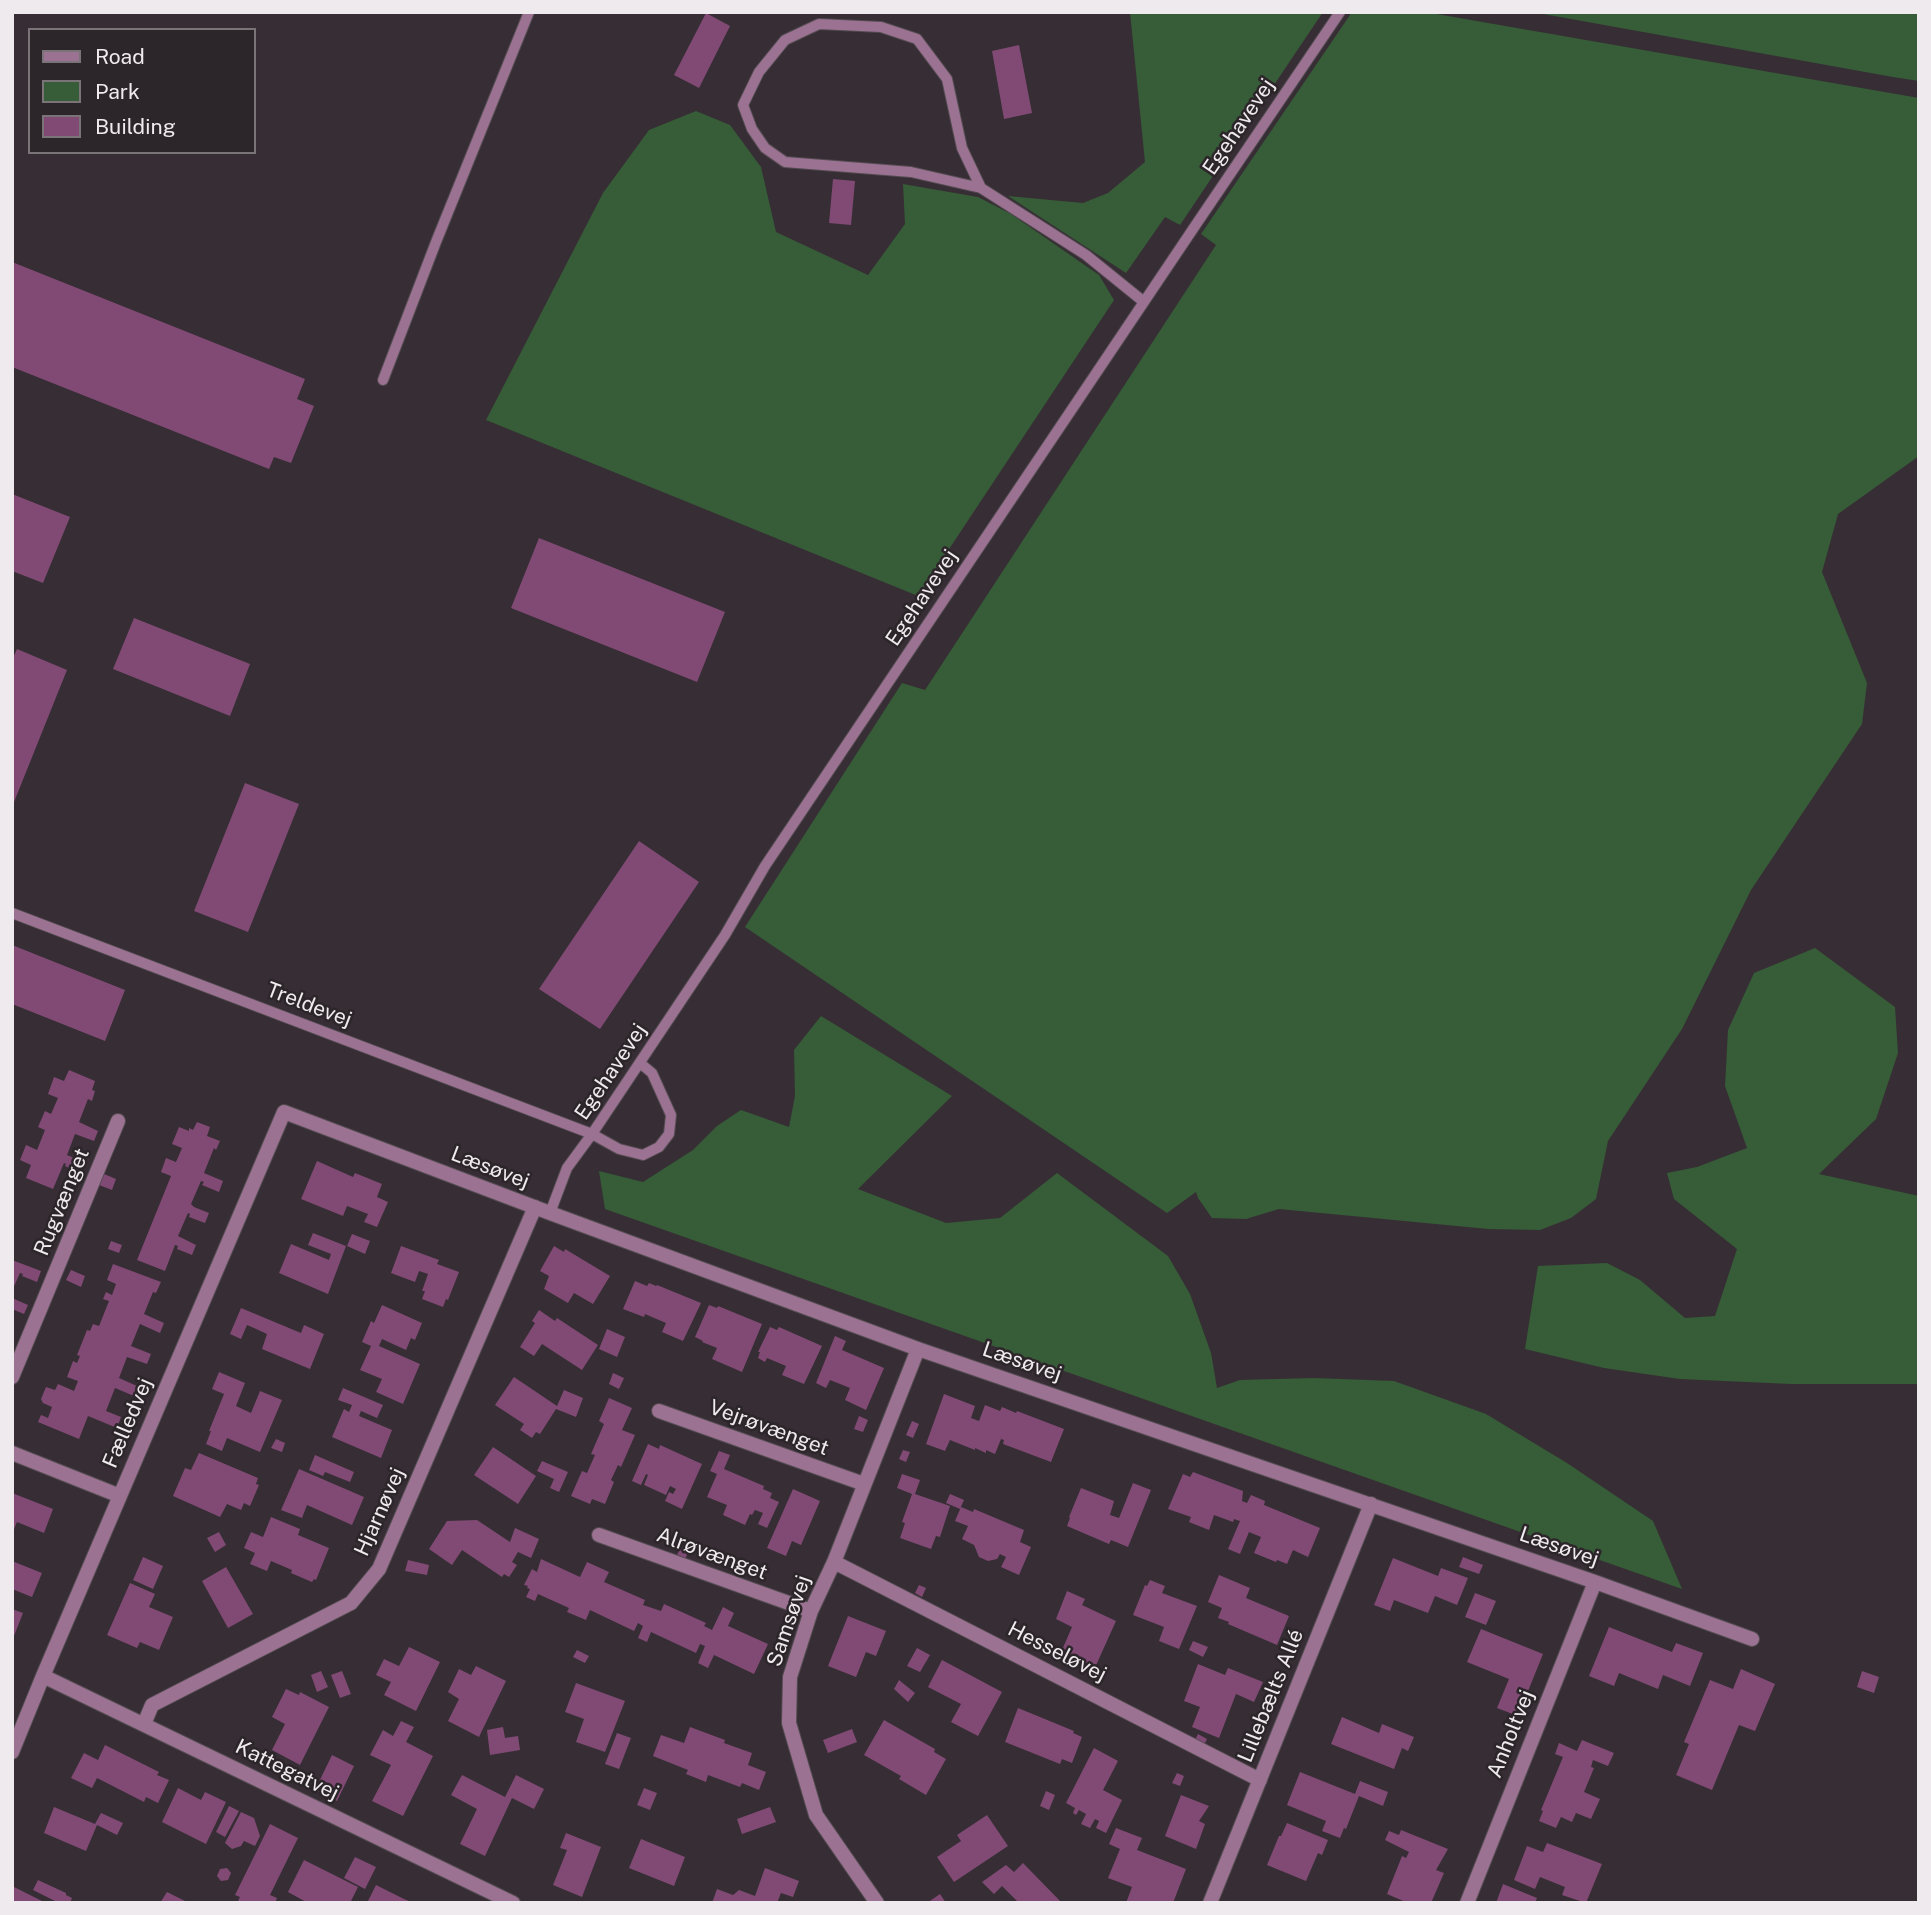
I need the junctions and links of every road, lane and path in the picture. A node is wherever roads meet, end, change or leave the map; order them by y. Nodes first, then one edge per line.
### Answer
1 (529, 12) edge
2 (1340, 12) edge
3 (981, 188) junction
4 (1144, 302) junction
5 (383, 380) dead end
6 (12, 913) edge
7 (640, 1063) junction
8 (284, 1112) joint
9 (118, 1121) dead end
10 (593, 1134) junction
11 (534, 1207) junction
12 (550, 1213) junction
13 (918, 1349) junction
14 (12, 1377) edge
15 (659, 1411) dead end
16 (12, 1453) edge
17 (864, 1484) junction
18 (120, 1496) junction
19 (1371, 1504) junction
20 (599, 1535) dead end
21 (834, 1562) junction
22 (1595, 1582) junction
23 (811, 1611) junction
24 (1752, 1639) dead end
25 (43, 1676) junction
26 (144, 1724) junction
27 (12, 1752) edge
28 (1260, 1780) junction
29 (513, 1903) edge
30 (877, 1903) edge
31 (1210, 1903) edge
32 (1467, 1903) edge

1 - 5 lane
2 - 4 lane, Egehavevej
3 - 3 lane
3 - 4 lane
4 - 7 lane, Egehavevej
6 - 10 lane, Treldevej
7 - 10 lane, Egehavevej
7 - 10 lane, Treldevej
8 - 11 street, Læsøvej
8 - 18 street, Fælledvej
9 - 14 street, Rugvænget
10 - 12 lane, Egehavevej
11 - 12 street, Læsøvej
11 - 26 street, Hjarnøvej
12 - 13 street, Læsøvej
13 - 17 street, Samsøvej
13 - 19 street, Læsøvej
15 - 17 street, Vejrøvænget
16 - 18 street
17 - 21 street, Samsøvej
18 - 25 street, Fælledvej
19 - 22 street, Læsøvej
19 - 28 street, Lillebælts Allé
20 - 23 street, Alrøvænget
21 - 23 street, Samsøvej
21 - 28 street, Hesseløvej
22 - 24 street, Læsøvej
22 - 32 street, Anholtvej
23 - 30 street, Samsøvej
25 - 26 street, Kattegatvej
25 - 27 street, Fælledvej
26 - 29 street, Kattegatvej
28 - 31 street, Lillebælts Allé

